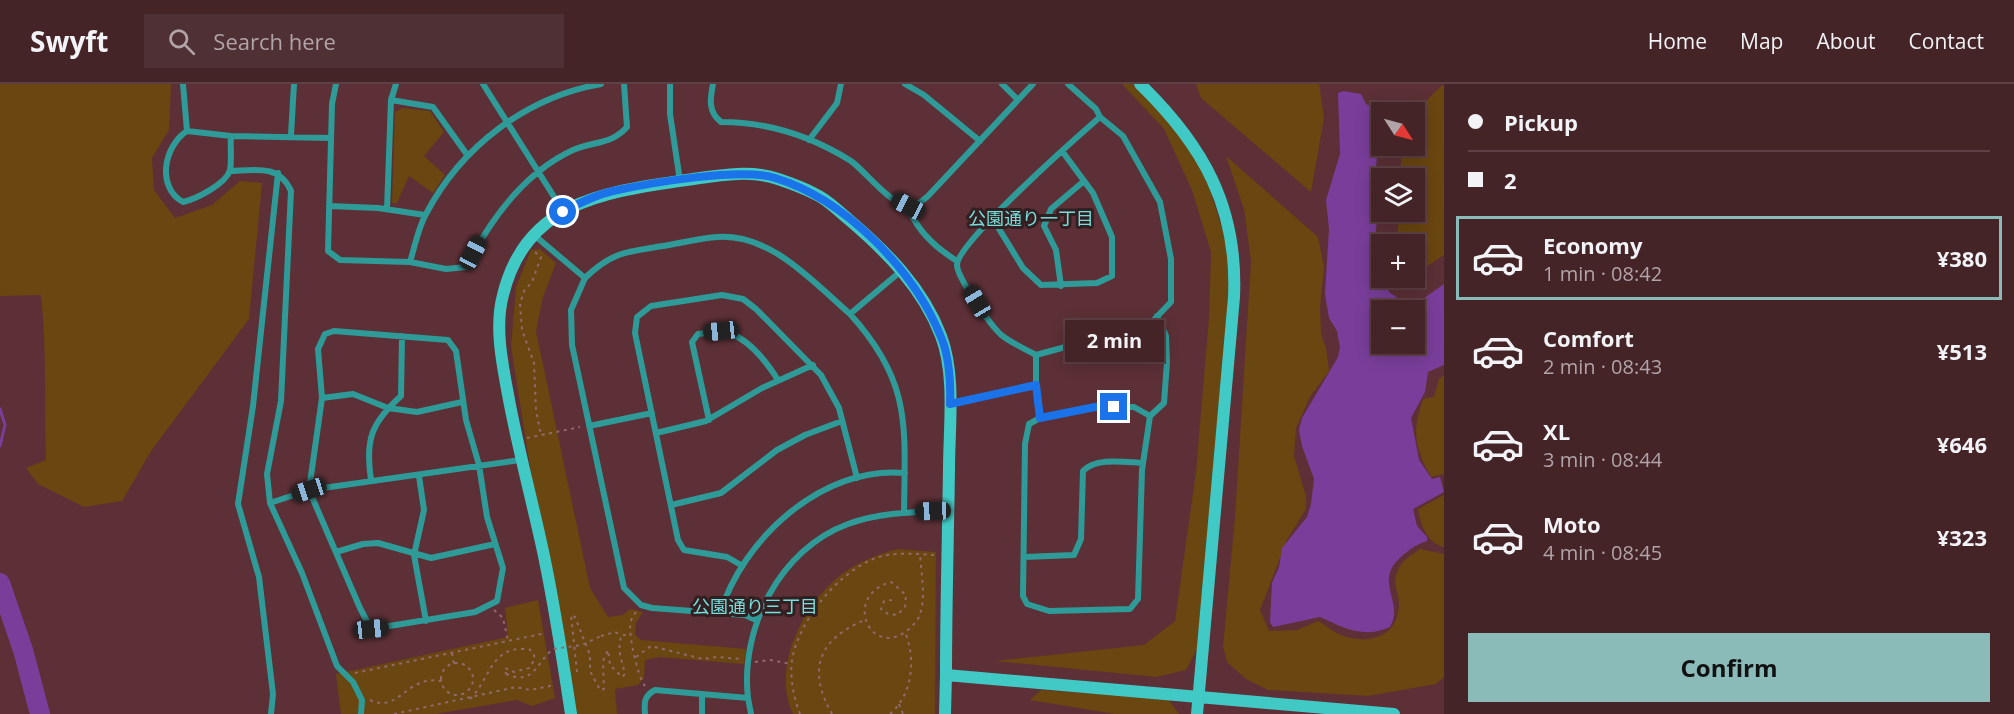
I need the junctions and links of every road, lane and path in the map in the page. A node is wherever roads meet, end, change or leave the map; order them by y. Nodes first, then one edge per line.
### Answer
1 (183, 84) edge
2 (294, 84) edge
3 (336, 84) edge
4 (396, 84) edge
5 (483, 84) edge
6 (595, 84) edge
7 (624, 84) edge
8 (670, 84) edge
9 (713, 84) edge
10 (841, 84) edge
11 (905, 84) edge
12 (1002, 84) edge
13 (1033, 84) edge
14 (1068, 84) edge
15 (1140, 84) edge
16 (391, 100) junction
17 (1018, 100) junction
18 (1100, 117) junction
19 (507, 122) junction
20 (188, 131) junction
21 (291, 135) junction
22 (231, 136) junction
23 (331, 138) junction
24 (809, 140) junction
25 (980, 141) junction
26 (1062, 151) junction
27 (468, 156) junction
28 (230, 171) junction
29 (540, 172) junction
30 (278, 173) junction
31 (680, 181) junction
32 (1084, 181) junction
33 (329, 206) junction
34 (908, 206) junction
35 (387, 209) junction
36 (563, 212) junction
37 (425, 215) junction
38 (993, 219) junction
39 (534, 235) junction
40 (528, 257) dead end
41 (957, 261) junction
42 (410, 262) junction
43 (901, 271) junction
44 (585, 278) junction
45 (1061, 286) junction
46 (850, 314) junction
47 (1157, 316) junction
48 (402, 336) junction
49 (1036, 355) junction
50 (813, 365) junction
51 (778, 380) junction
52 (1036, 385) junction
53 (322, 398) junction
54 (462, 402) junction
55 (950, 404) junction
56 (388, 408) junction
57 (652, 413) junction
58 (1150, 416) junction
59 (1040, 418) junction
60 (709, 420) junction
61 (842, 421) junction
62 (589, 426) junction
63 (656, 433) junction
64 (541, 435) junction
65 (526, 438) dead end
66 (520, 460) junction
67 (1143, 463) junction
68 (479, 465) junction
69 (904, 473) junction
70 (419, 476) junction
71 (857, 478) junction
72 (371, 480) junction
73 (309, 490) junction
74 (270, 503) junction
75 (671, 505) junction
76 (948, 511) junction
77 (904, 512) junction
78 (495, 544) junction
79 (336, 552) junction
80 (414, 552) junction
81 (920, 554) junction
82 (939, 555) dead end
83 (1024, 557) junction
84 (741, 566) junction
85 (892, 600) dead end
86 (641, 605) junction
87 (488, 606) junction
88 (720, 614) junction
89 (756, 620) junction
90 (865, 620) junction
91 (426, 621) junction
92 (549, 632) dead end
93 (905, 632) junction
94 (621, 635) junction
95 (630, 635) junction
96 (508, 641) junction
97 (452, 653) junction
98 (636, 657) junction
99 (747, 661) junction
100 (454, 664) junction
101 (793, 664) junction
102 (346, 675) junction
103 (945, 675) junction
104 (441, 681) junction
105 (576, 681) dead end
106 (556, 685) dead end
107 (651, 692) junction
108 (460, 694) junction
109 (702, 694) junction
110 (1199, 697) junction
111 (361, 698) junction
112 (747, 698) junction
113 (470, 699) junction
114 (461, 701) junction
115 (900, 704) junction
116 (271, 714) edge
117 (361, 714) edge
118 (394, 714) edge
119 (571, 714) edge
120 (645, 714) edge
121 (702, 714) edge
122 (751, 714) edge
123 (800, 714) edge
124 (832, 714) edge
125 (890, 714) edge
126 (903, 714) edge
127 (945, 714) edge
128 (1197, 714) edge
129 (1394, 714) edge

1 - 20 street
2 - 21 street
3 - 23 street
4 - 16 street
5 - 19 street
6 - 19 street
7 - 29 street
8 - 31 street
9 - 24 street
10 - 24 street
11 - 25 street
12 - 17 street
13 - 17 street
14 - 18 street
15 - 110 street
16 - 27 street
16 - 35 street
17 - 25 street
18 - 26 street
18 - 47 street
19 - 27 street
19 - 29 street
20 - 22 street
20 - 28 street
21 - 22 street
21 - 23 street
22 - 28 street
23 - 33 street
24 - 34 street
25 - 34 street
26 - 32 street
26 - 38 street
27 - 37 street
28 - 30 street
29 - 36 street
29 - 42 street
30 - 74 street
30 - 116 street
31 - 36 street
31 - 43 street
32 - 45 street
32 - 45 street
33 - 35 street
33 - 42 street
34 - 41 street
35 - 37 street
36 - 39 street
37 - 42 street
38 - 41 street
38 - 45 street
39 - 44 street
39 - 66 street
40 - 64 path
41 - 49 street
43 - 46 street
43 - 55 street
44 - 46 street
44 - 62 street
46 - 69 street
47 - 49 street
47 - 58 street
48 - 53 street
48 - 54 street
48 - 56 street
49 - 52 street
50 - 51 street
50 - 57 street
50 - 61 street
51 - 60 street
51 - 60 street
52 - 55 street
52 - 59 street
53 - 56 street
53 - 73 street
54 - 56 street
54 - 68 street
55 - 76 street
56 - 72 street
57 - 62 street
57 - 63 street
58 - 59 street
58 - 67 street
59 - 83 street
60 - 63 street
61 - 71 street
61 - 75 street
62 - 64 path
62 - 86 street
63 - 75 street
64 - 65 path
66 - 68 street
66 - 119 street
67 - 83 street
67 - 83 street
68 - 70 street
68 - 78 street
69 - 71 street
69 - 77 street
70 - 72 street
70 - 80 street
71 - 84 street
72 - 73 street
73 - 74 street
73 - 79 street
74 - 102 street
75 - 84 street
76 - 77 street
76 - 103 street
77 - 89 street
78 - 80 street
78 - 87 street
79 - 80 street
79 - 91 street
80 - 91 street
81 - 82 path
81 - 93 path
81 - 101 path
84 - 88 street
85 - 90 path
86 - 88 street
86 - 95 path
87 - 91 street
87 - 96 path
88 - 89 street
89 - 99 street
90 - 93 path
90 - 124 path
92 - 96 path
93 - 115 path
94 - 95 path
94 - 105 path
94 - 113 path, bridge
95 - 98 path
96 - 97 path
97 - 100 path
97 - 102 path
98 - 99 path
98 - 107 path
99 - 101 path
99 - 112 street
100 - 104 path
100 - 108 path
101 - 123 path
102 - 111 street
103 - 110 street
103 - 127 street
104 - 108 path
104 - 111 path
106 - 113 path
107 - 109 street
107 - 120 street
108 - 114 path
109 - 112 street
109 - 121 street
110 - 128 street
110 - 129 street
111 - 117 street
112 - 122 street
113 - 114 path
114 - 118 path
115 - 125 path
115 - 126 path

